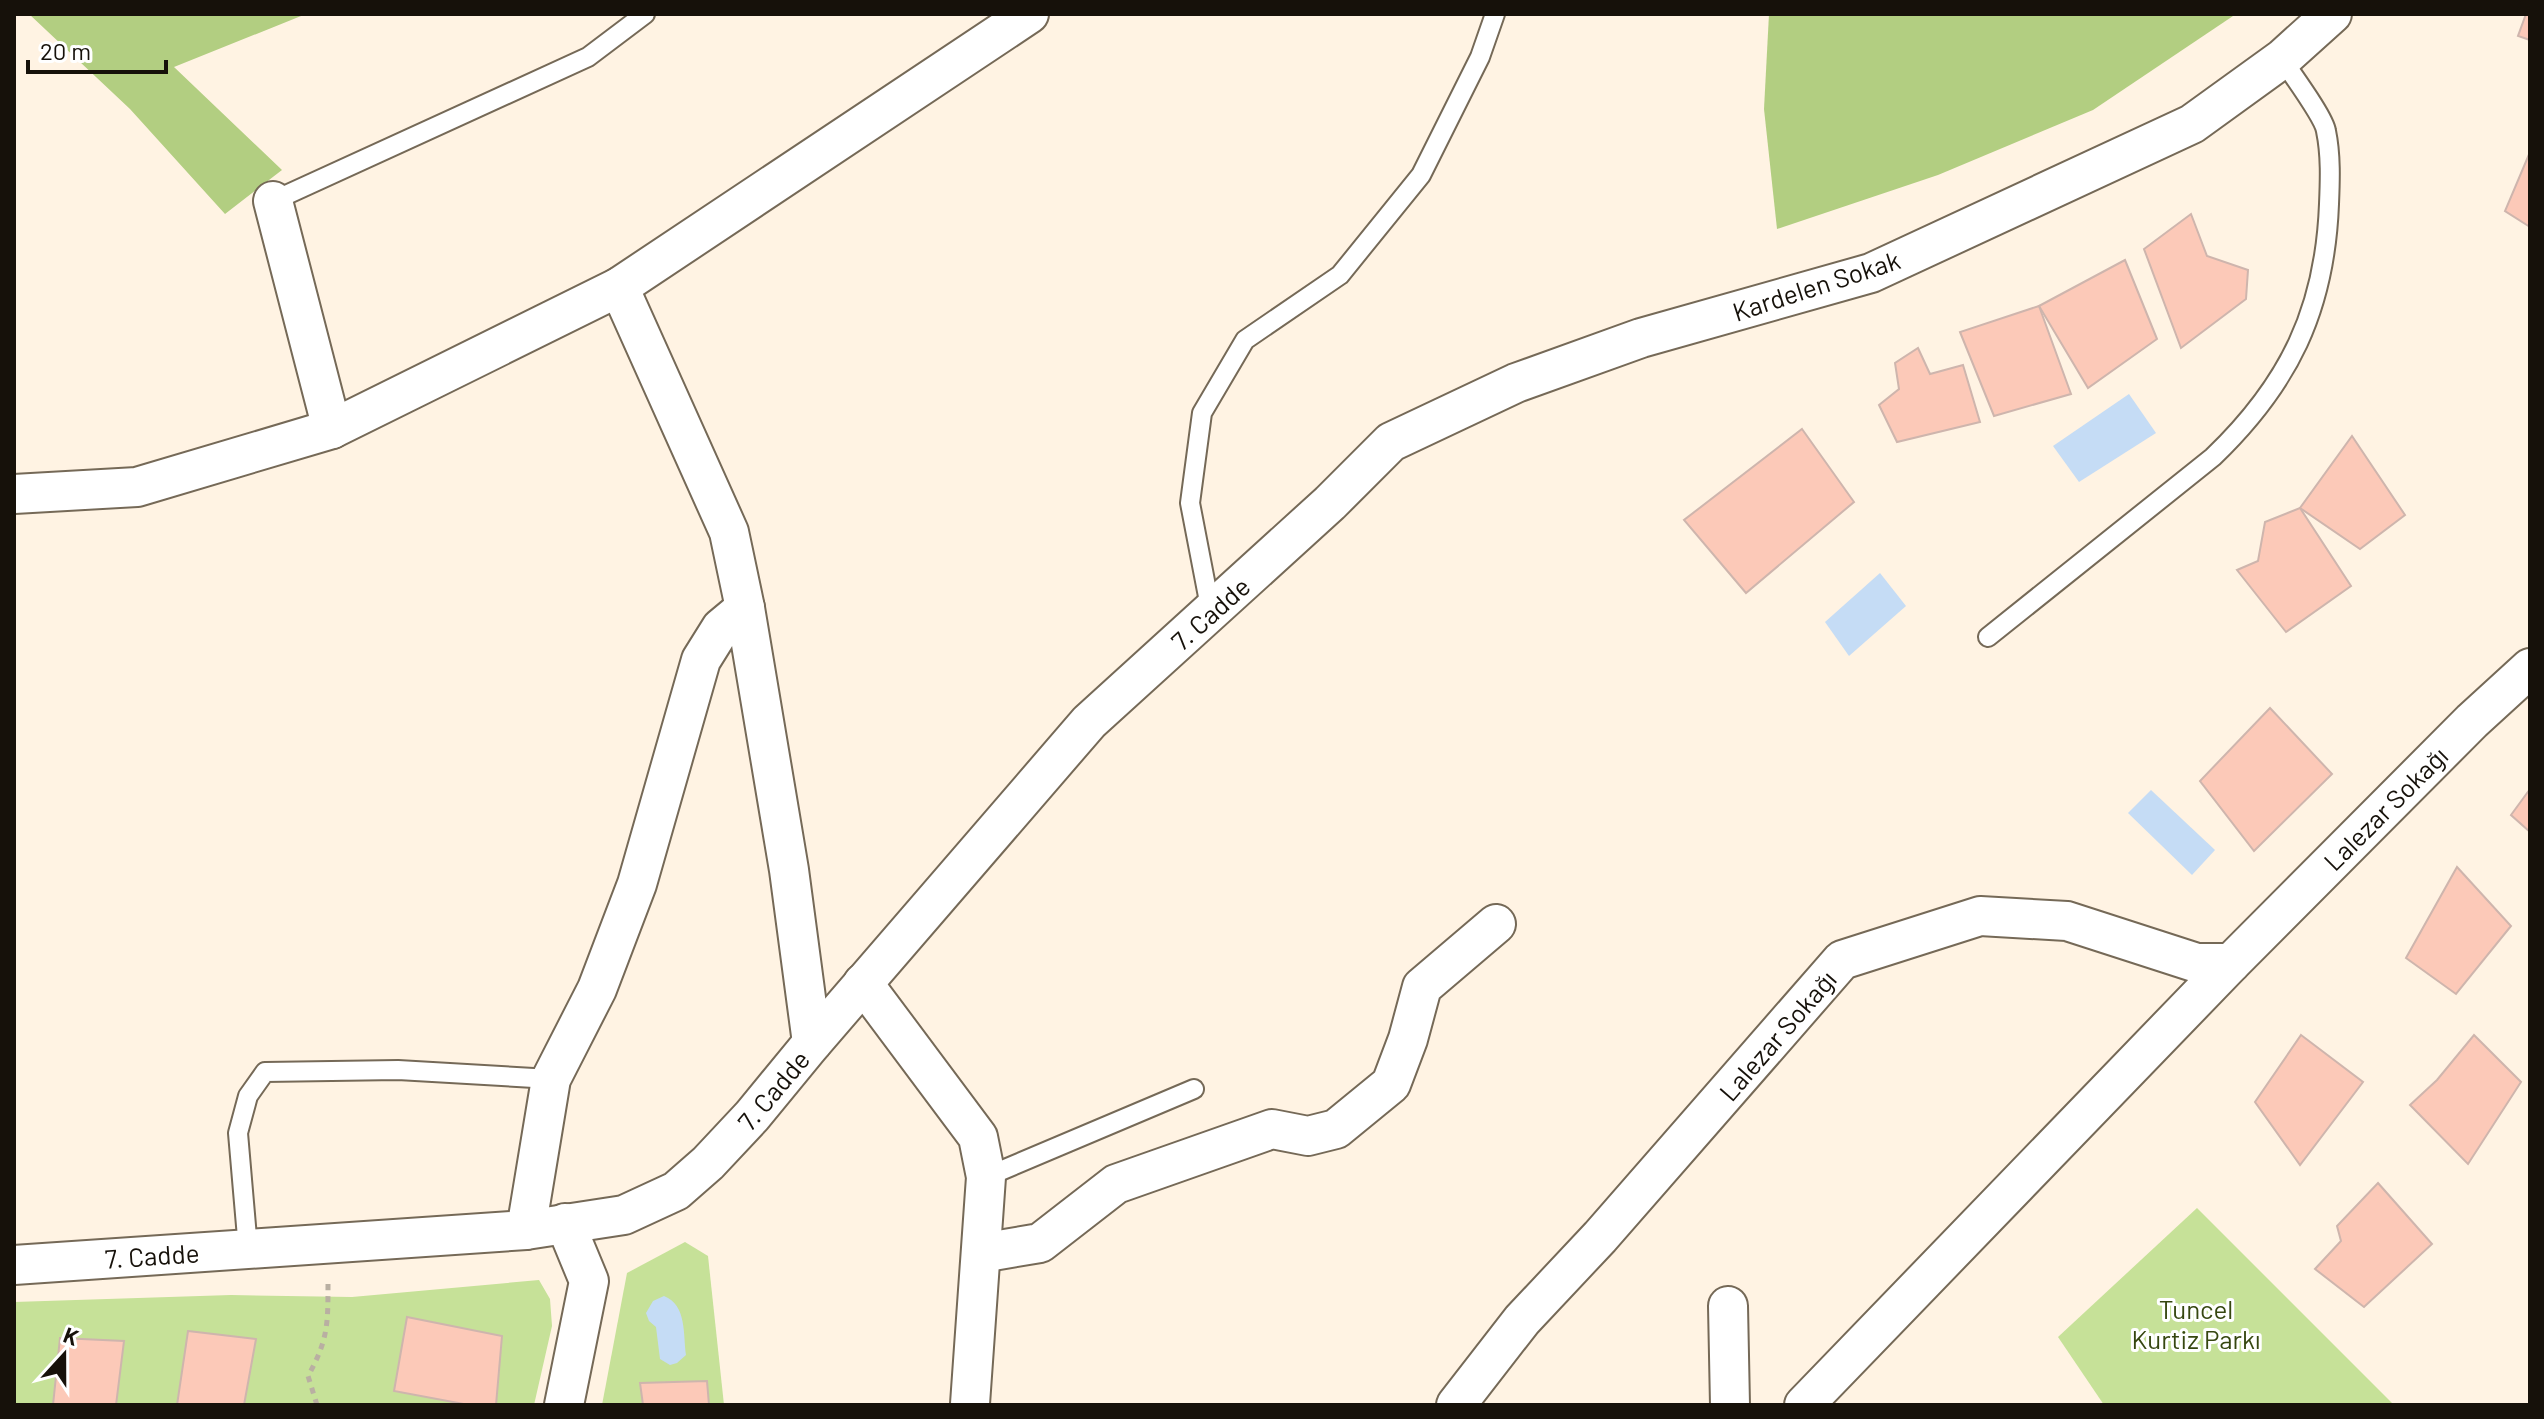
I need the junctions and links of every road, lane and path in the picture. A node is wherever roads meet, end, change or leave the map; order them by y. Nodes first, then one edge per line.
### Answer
1 (645, 14) edge
2 (1029, 14) edge
3 (1495, 14) edge
4 (2332, 14) edge
5 (2282, 59) junction
6 (273, 201) joint
7 (619, 287) junction
8 (332, 429) junction
9 (14, 494) edge
10 (1330, 503) joint
11 (745, 608) junction
12 (1211, 612) junction
13 (1988, 637) dead end
14 (2530, 668) edge
15 (1496, 924) dead end
16 (2231, 963) junction
17 (863, 983) junction
18 (812, 1043) junction
19 (551, 1079) junction
20 (1194, 1089) dead end
21 (986, 1177) junction
22 (565, 1223) junction
23 (526, 1230) junction
24 (329, 1244) junction
25 (248, 1249) junction
26 (981, 1253) junction
27 (14, 1265) edge
28 (1728, 1306) dead end
29 (970, 1404) edge
30 (317, 1405) edge
31 (564, 1405) edge
32 (1456, 1405) edge
33 (1730, 1405) edge
34 (1804, 1405) edge

1 - 6 lane
2 - 7 street
3 - 12 lane
4 - 5 street, Kardelen Sokak
5 - 10 street, Kardelen Sokak
5 - 13 lane
6 - 8 street
7 - 8 street
7 - 11 street
8 - 9 street
10 - 12 street, 7. Cadde
11 - 18 street
11 - 19 street
12 - 17 street, 7. Cadde
14 - 16 street, Lalezar Sokağı
15 - 26 street
16 - 32 street, Lalezar Sokağı
16 - 34 street
17 - 18 street, 7. Cadde
17 - 21 street
18 - 22 street, 7. Cadde
19 - 23 street
19 - 25 lane
20 - 21 lane
21 - 26 street
22 - 23 street, 7. Cadde
22 - 31 street
23 - 24 street, 7. Cadde
24 - 25 street, 7. Cadde
24 - 30 path
25 - 27 street, 7. Cadde
26 - 29 street
28 - 33 street

